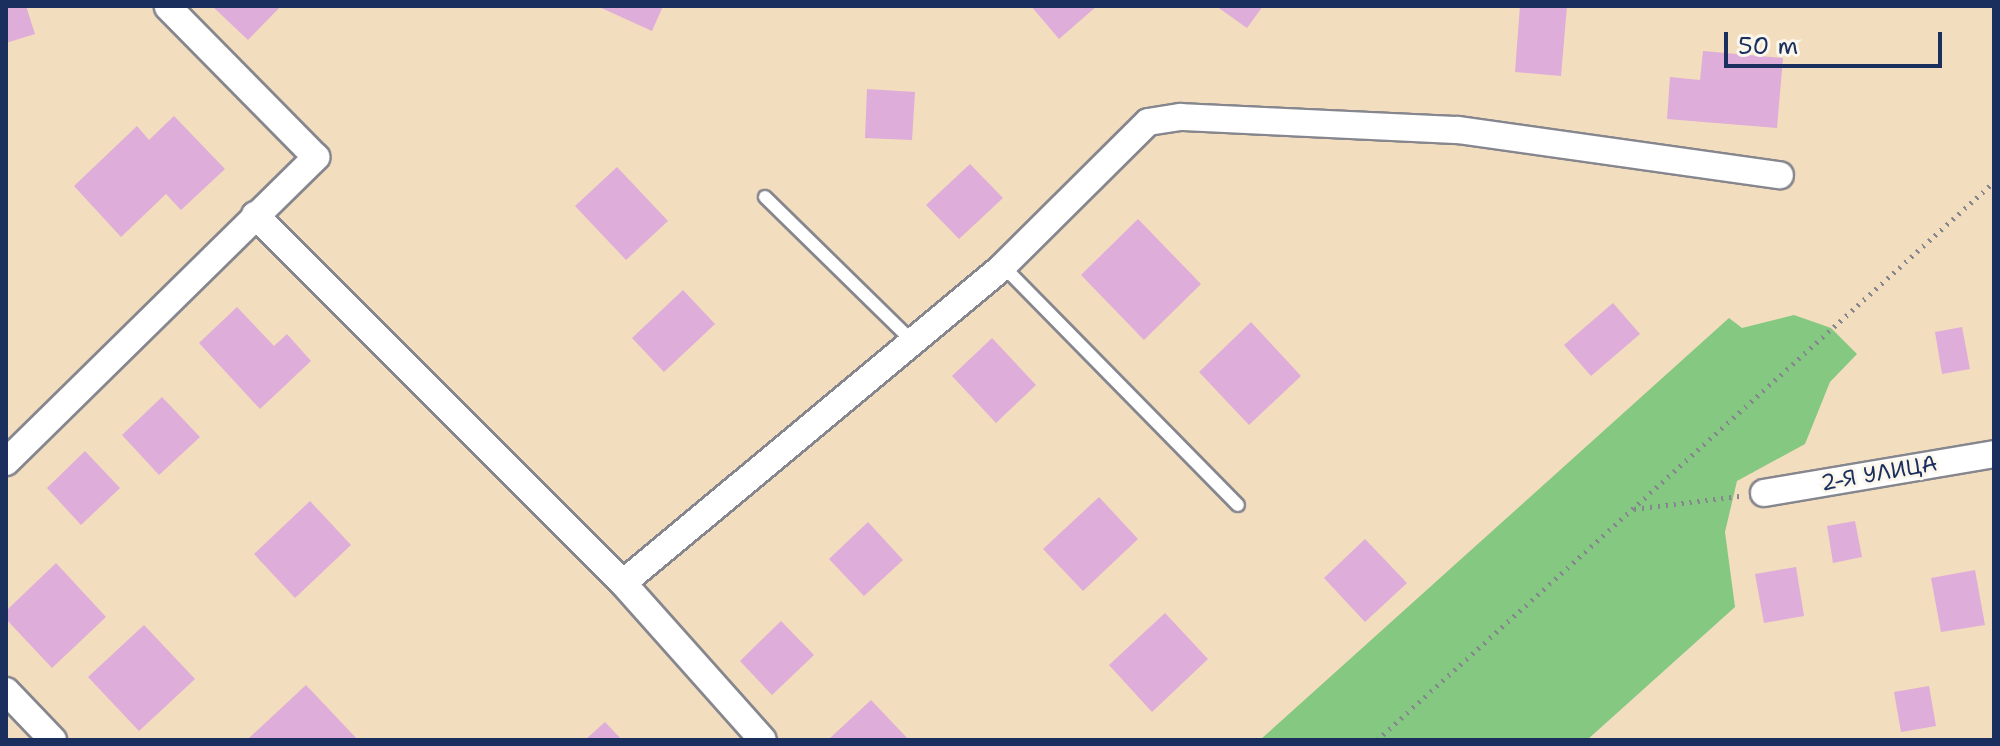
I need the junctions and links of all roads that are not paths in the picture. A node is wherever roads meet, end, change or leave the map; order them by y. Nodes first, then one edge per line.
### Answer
1 (168, 7) edge
2 (1780, 175) dead end
3 (765, 197) dead end
4 (255, 215) junction
5 (1003, 266) junction
6 (913, 342) junction
7 (1994, 454) edge
8 (6, 462) edge
9 (1764, 493) road end
10 (1238, 505) dead end
11 (623, 583) junction
12 (6, 691) edge
13 (53, 740) edge
14 (763, 740) edge

1 - 4 street
2 - 5 street
3 - 6 lane
4 - 8 street
4 - 11 street
5 - 6 street
5 - 10 lane
6 - 11 street
7 - 9 street, 2-Я УЛИЦА
11 - 14 street
12 - 13 street

